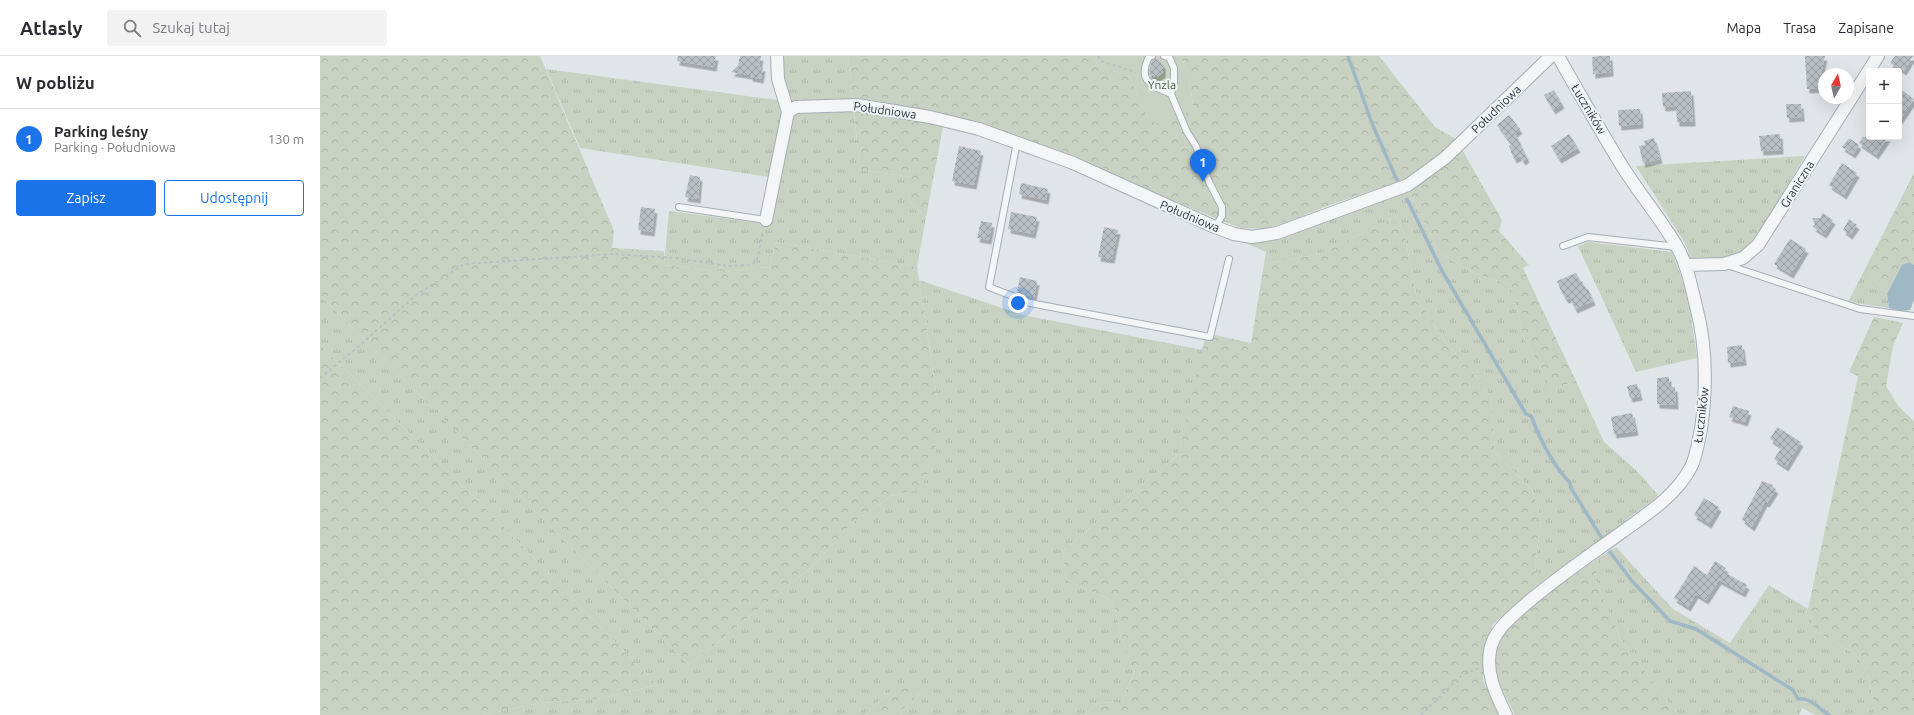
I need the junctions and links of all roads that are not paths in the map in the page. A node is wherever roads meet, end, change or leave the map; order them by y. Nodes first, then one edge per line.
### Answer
1 (777, 56) edge
2 (1152, 56) edge
3 (1164, 56) edge
4 (1551, 56) edge
5 (1558, 56) edge
6 (1878, 56) edge
7 (1171, 94) junction
8 (788, 112) junction
9 (1017, 142) junction
10 (679, 207) dead end
11 (766, 220) joint
12 (1215, 227) junction
13 (1563, 246) dead end
14 (1677, 247) junction
15 (1229, 259) dead end
16 (1724, 264) junction
17 (1685, 265) junction
18 (1914, 316) edge
19 (1506, 715) edge

1 - 8 street
2 - 7 lane
3 - 7 lane
4 - 12 street, Południowa
5 - 14 street, Łuczników
6 - 16 street, Graniczna
7 - 12 lane
8 - 9 street, Południowa
8 - 11 street
9 - 12 street, Południowa
9 - 15 lane
10 - 11 lane
13 - 14 lane
14 - 17 street, Łuczników
16 - 17 street, Graniczna
16 - 18 lane
17 - 19 street, Łuczników

